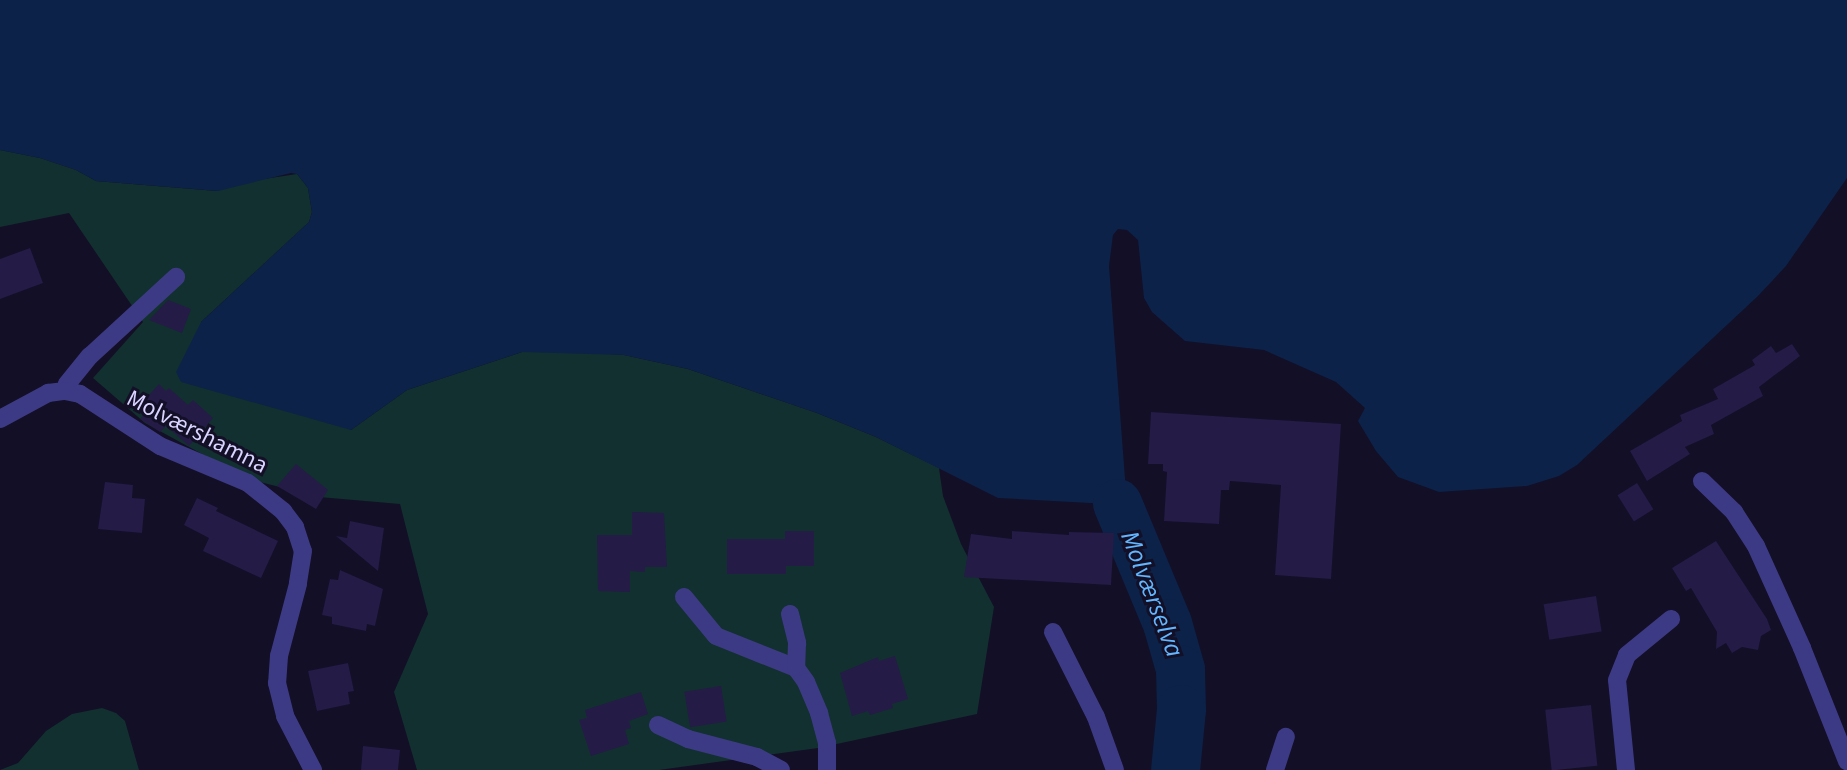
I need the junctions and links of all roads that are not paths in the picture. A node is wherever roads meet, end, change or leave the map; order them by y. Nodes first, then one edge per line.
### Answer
1 (176, 277) dead end
2 (65, 391) junction
3 (0, 419) edge
4 (1702, 481) dead end
5 (684, 597) dead end
6 (790, 614) dead end
7 (1671, 619) dead end
8 (1053, 632) dead end
9 (796, 668) junction
10 (657, 725) dead end
11 (1286, 737) dead end
12 (1847, 761) edge
13 (313, 770) edge
14 (781, 770) edge
15 (827, 770) edge
16 (1115, 770) edge
17 (1275, 770) edge
18 (1626, 770) edge

1 - 2 street
2 - 3 street
2 - 13 street, Molværshamna
4 - 12 street
5 - 9 street
6 - 9 street
7 - 18 street
8 - 16 street
9 - 15 street
10 - 14 street
11 - 17 street

